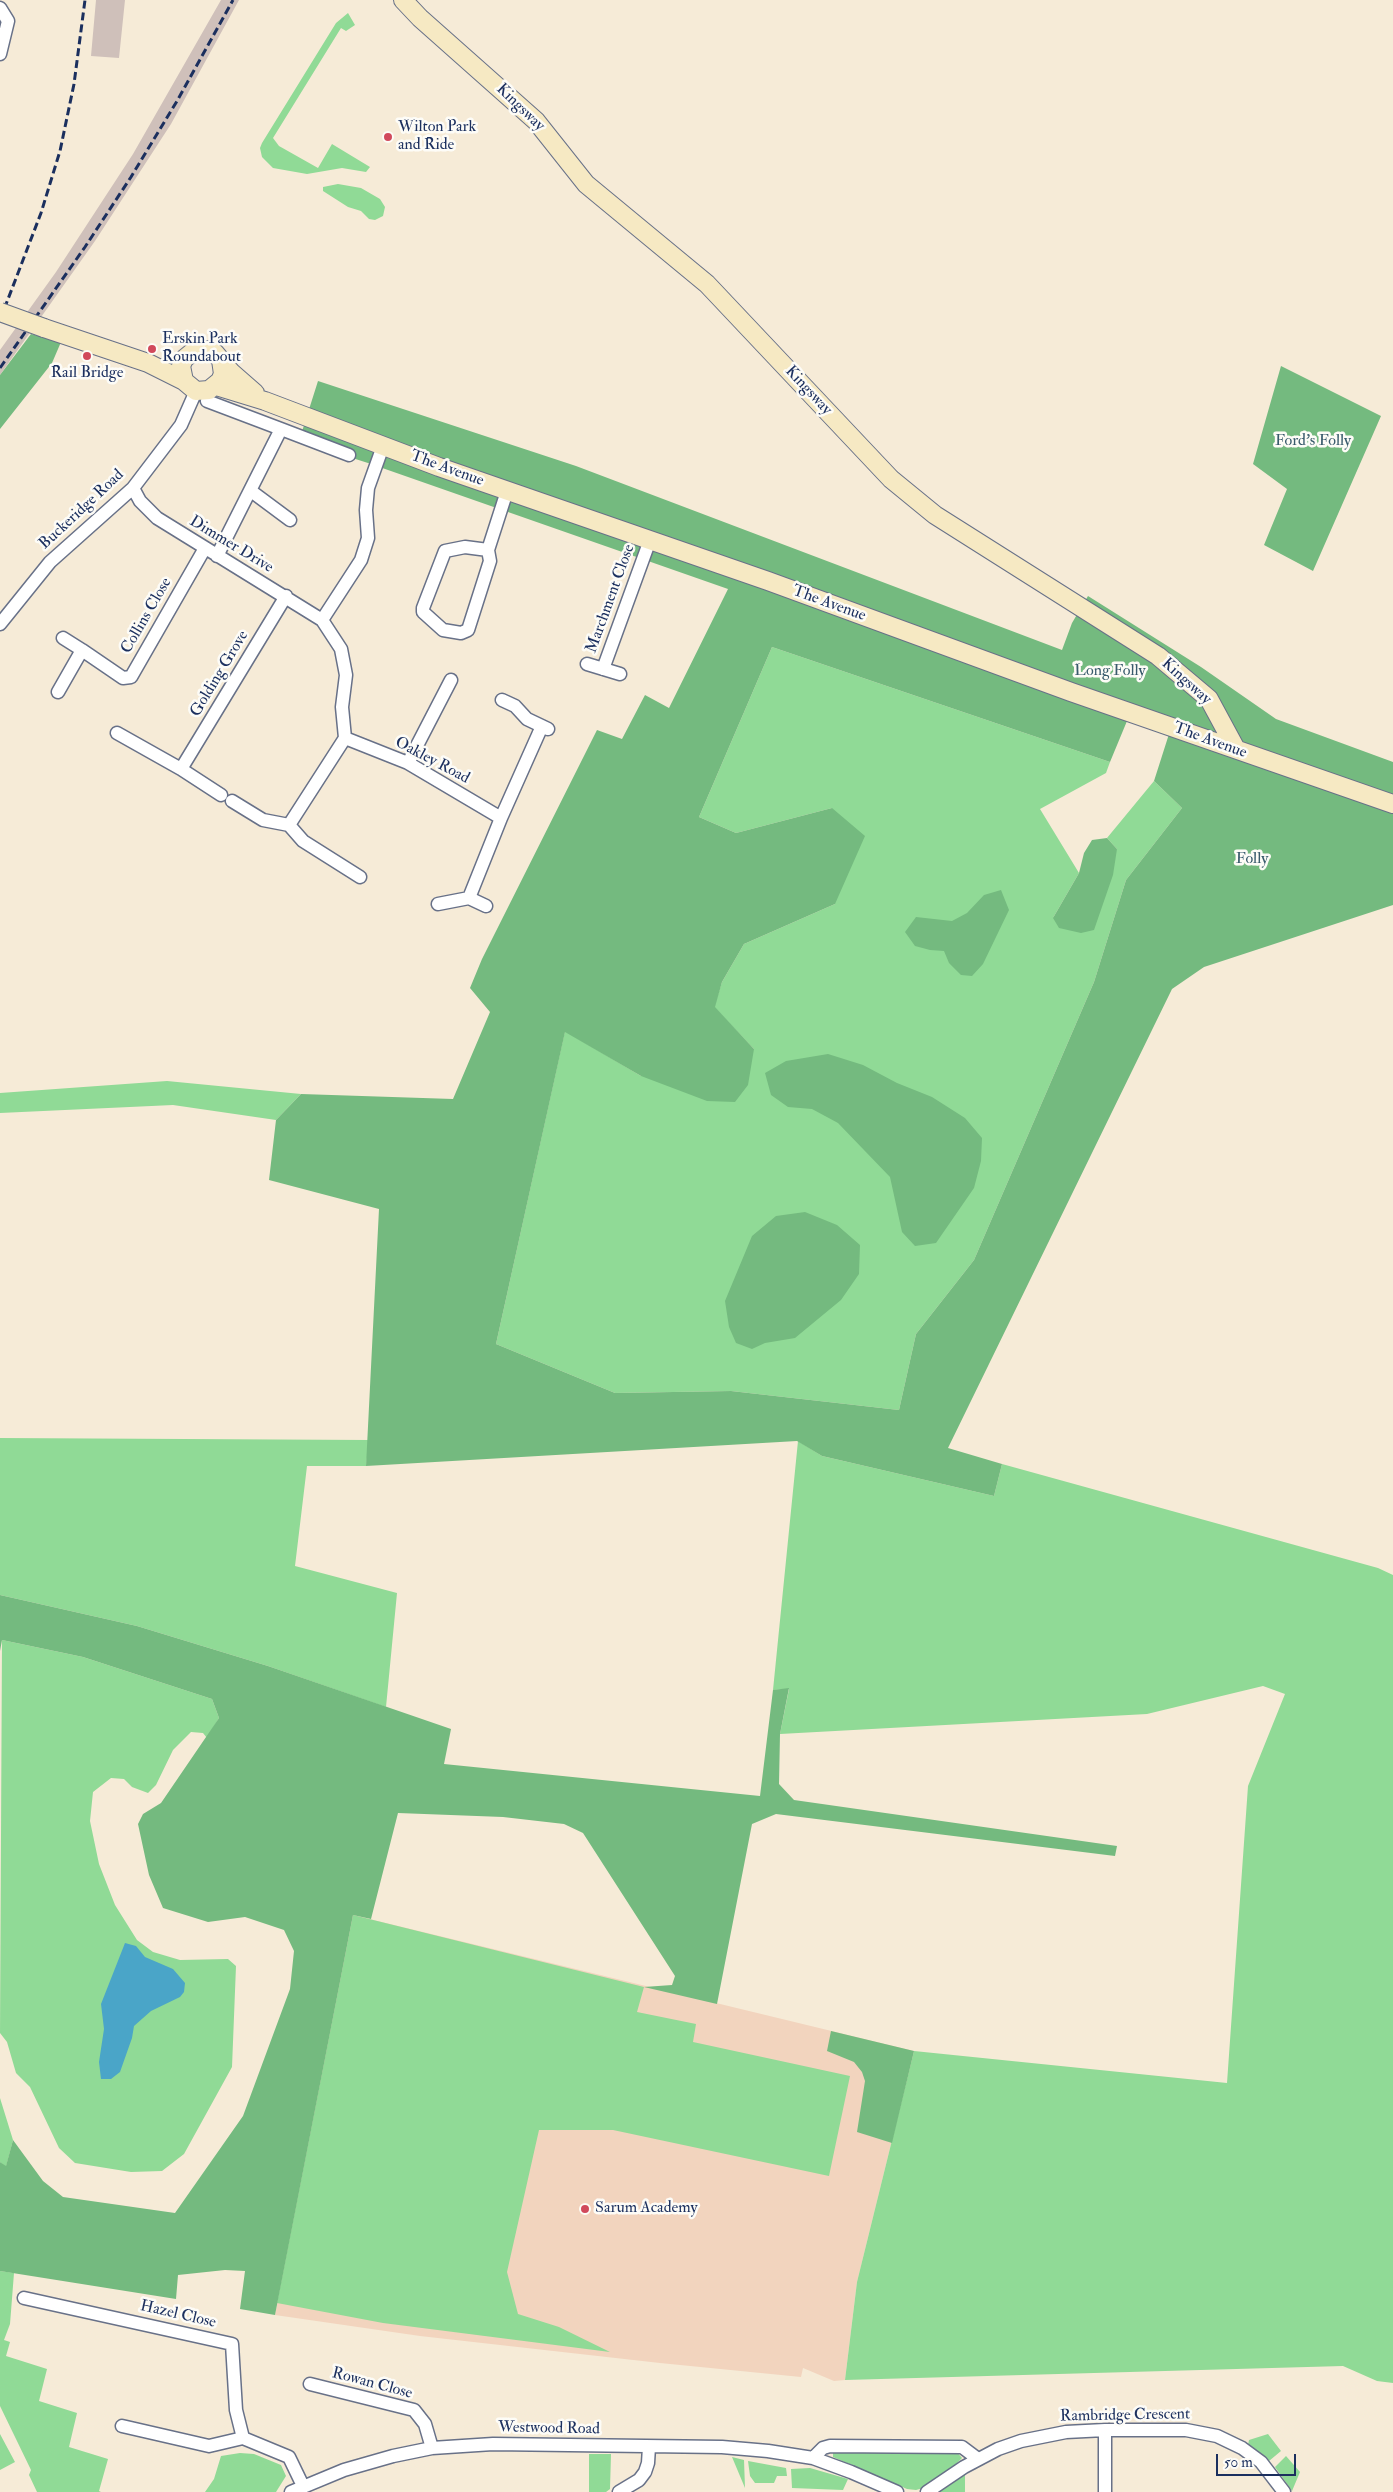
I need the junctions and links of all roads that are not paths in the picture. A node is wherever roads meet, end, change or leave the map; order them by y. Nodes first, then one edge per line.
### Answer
1 (402, 0) edge
2 (0, 8) edge
3 (0, 54) edge
4 (0, 312) edge
5 (184, 359) junction
6 (221, 360) junction
7 (148, 364) junction
8 (201, 390) junction
9 (265, 401) junction
10 (281, 429) junction
11 (382, 446) junction
12 (349, 455) dead end
13 (133, 488) junction
14 (251, 491) junction
15 (506, 491) junction
16 (290, 520) dead end
17 (650, 540) junction
18 (206, 548) junction
19 (488, 550) junction
20 (218, 556) junction
21 (286, 596) junction
22 (322, 620) junction
23 (0, 624) edge
24 (63, 638) dead end
25 (82, 650) junction
26 (587, 664) dead end
27 (603, 669) junction
28 (620, 674) dead end
29 (451, 680) dead end
30 (58, 692) dead end
31 (502, 700) dead end
32 (117, 733) dead end
33 (345, 738) junction
34 (1236, 749) junction
35 (408, 763) junction
36 (181, 769) junction
37 (1393, 804) edge
38 (500, 818) junction
39 (289, 825) junction
40 (360, 877) dead end
41 (470, 898) junction
42 (438, 904) dead end
43 (486, 906) dead end
44 (24, 2298) dead end
45 (310, 2384) dead end
46 (122, 2426) dead end
47 (1104, 2430) junction
48 (244, 2438) junction
49 (649, 2447) junction
50 (432, 2448) junction
51 (813, 2458) junction
52 (978, 2459) junction
53 (303, 2486) junction
54 (291, 2492) edge
55 (619, 2492) edge
56 (897, 2492) edge
57 (927, 2492) edge
58 (1105, 2492) edge
59 (1284, 2492) edge

1 - 34 street, Kingsway
2 - 3 street
4 - 7 street, The Avenue, bridge
5 - 6 street, The Avenue
5 - 7 street, The Avenue
5 - 8 street
6 - 8 street
6 - 9 street, The Avenue
7 - 8 street, The Avenue
8 - 9 street, The Avenue
8 - 10 street
8 - 13 street, Buckeridge Road
9 - 11 street, The Avenue
10 - 12 street
10 - 14 street
11 - 15 street, The Avenue
11 - 22 street
13 - 18 street, Dimmer Drive
13 - 23 street, Buckeridge Road
14 - 16 street
14 - 20 street
15 - 17 street, The Avenue
15 - 19 street
17 - 27 street, Marchment Close
17 - 34 street, The Avenue
18 - 20 street, Dimmer Drive
18 - 25 street, Collins Close
19 - 19 street
20 - 21 street, Dimmer Drive
21 - 22 street, Dimmer Drive
21 - 36 street, Golding Grove
22 - 33 street
24 - 25 street, Collins Close
25 - 30 street
26 - 27 street, Marchment Close
27 - 28 street, Marchment Close
29 - 35 street
31 - 38 street
32 - 36 street
33 - 35 street, Oakley Road
33 - 39 street
34 - 37 street, The Avenue
35 - 38 street, Oakley Road
36 - 39 street
38 - 41 street
39 - 40 street
41 - 42 street
41 - 43 street
44 - 48 street, Hazel Close
45 - 50 street, Rowan Close
46 - 48 street
47 - 52 street, Rambridge Crescent
47 - 58 street
47 - 59 street, Rambridge Crescent
48 - 53 street
49 - 50 street, Westwood Road
49 - 51 street, Westwood Road
49 - 55 street
50 - 53 street, Westwood Road
51 - 52 street
51 - 56 street, Westwood Road
52 - 57 street, Rambridge Crescent
53 - 54 street, Westwood Road

